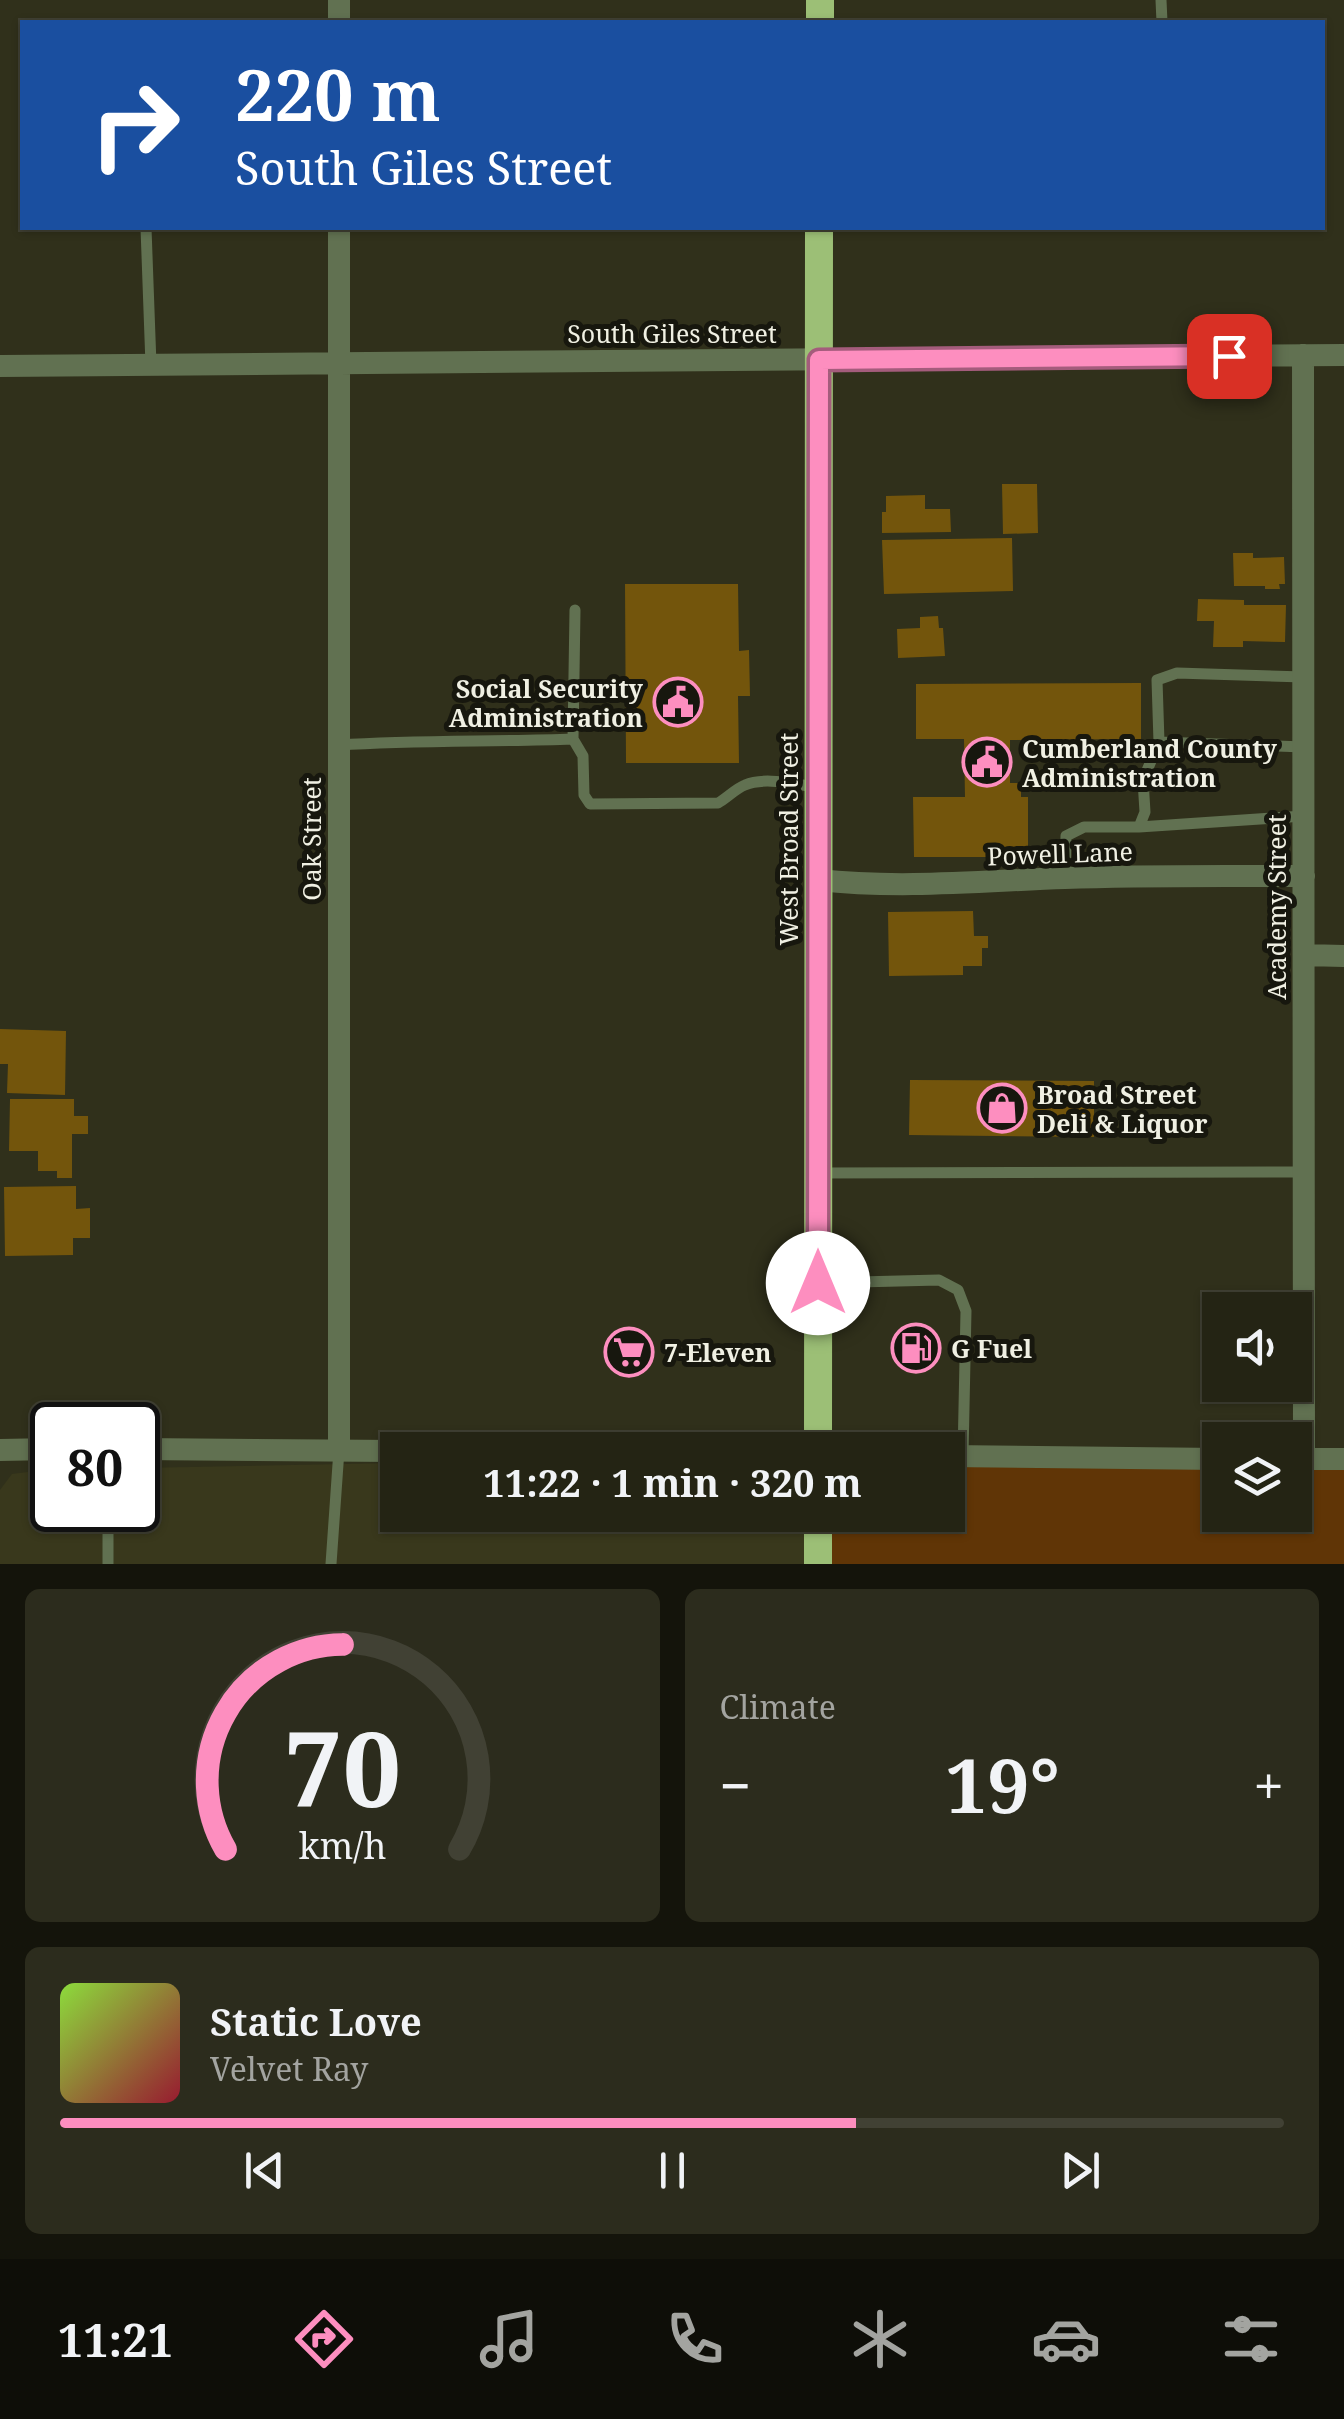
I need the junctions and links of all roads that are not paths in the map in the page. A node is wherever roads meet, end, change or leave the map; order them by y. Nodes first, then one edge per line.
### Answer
1 (146, 230) edge
2 (338, 230) edge
3 (819, 230) edge
4 (1304, 355) junction
5 (1344, 355) edge
6 (819, 360) junction
7 (338, 364) junction
8 (151, 365) junction
9 (0, 366) edge
10 (576, 610) dead end
11 (1304, 677) junction
12 (574, 739) junction
13 (1159, 742) junction
14 (339, 745) junction
15 (1304, 747) junction
16 (818, 787) junction
17 (1304, 816) junction
18 (1139, 827) junction
19 (1304, 876) junction
20 (1065, 878) junction
21 (818, 880) junction
22 (1304, 956) junction
23 (1344, 956) edge
24 (816, 1172) junction
25 (1306, 1172) junction
26 (818, 1283) junction
27 (1301, 1422) edge
28 (818, 1432) edge
29 (957, 1432) edge
30 (30, 1449) edge
31 (160, 1449) edge
32 (0, 1450) edge
33 (339, 1450) junction
34 (380, 1451) edge
35 (965, 1456) edge
36 (1202, 1458) edge
37 (1312, 1459) edge
38 (1344, 1460) edge
39 (108, 1532) edge
40 (818, 1532) edge
41 (108, 1564) edge
42 (331, 1564) edge
43 (818, 1564) edge

1 - 8 lane
2 - 7 street, Oak Street
3 - 6 highway, West Broad Street
4 - 5 street, South Giles Street
4 - 6 street, South Giles Street
4 - 11 street, Academy Street
6 - 7 street, South Giles Street
6 - 16 highway, West Broad Street
7 - 8 street, South Giles Street
7 - 14 street, Oak Street
8 - 9 street, South Giles Street
10 - 12 lane
11 - 13 lane
11 - 15 street, Academy Street
12 - 14 lane
12 - 16 lane
13 - 15 lane
13 - 18 lane
14 - 33 street, Oak Street
15 - 17 street, Academy Street
16 - 21 highway, West Broad Street
17 - 18 lane
17 - 19 street, Academy Street
18 - 20 lane
19 - 20 street, Powell Lane
19 - 22 street, Academy Street
20 - 21 street, Powell Lane
21 - 24 highway, West Broad Street
22 - 23 street
22 - 25 street, Academy Street
24 - 25 lane
24 - 26 highway, West Broad Street
25 - 27 street, Academy Street
26 - 28 highway, West Broad Street
26 - 29 lane
30 - 32 street
31 - 33 street
33 - 34 street
33 - 42 lane
35 - 36 street
37 - 38 street
39 - 41 lane
40 - 43 highway

